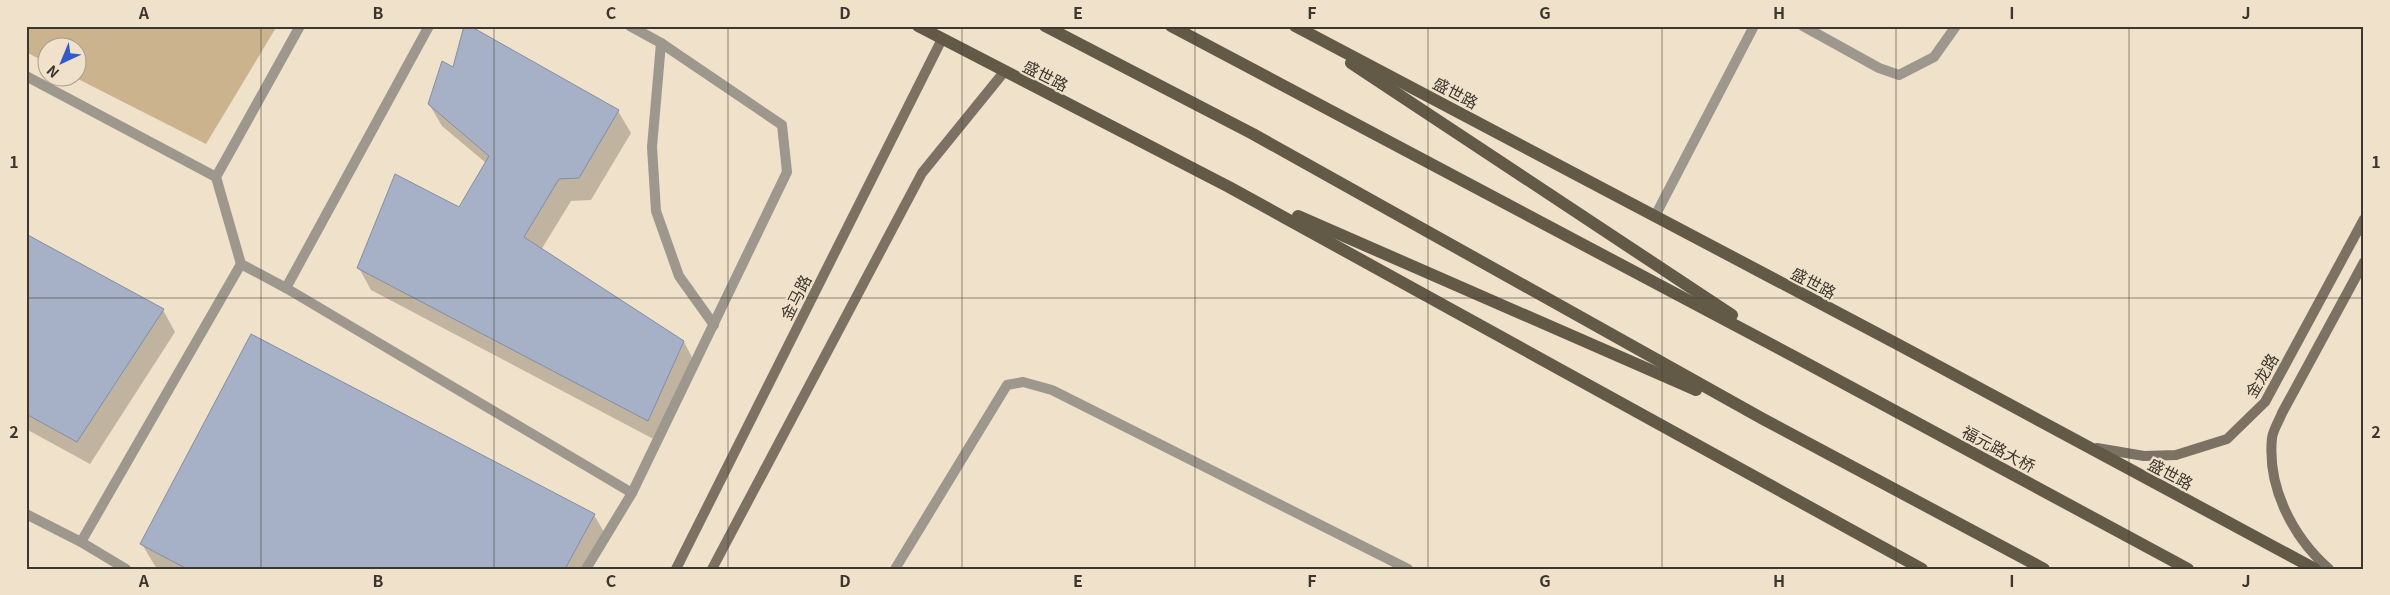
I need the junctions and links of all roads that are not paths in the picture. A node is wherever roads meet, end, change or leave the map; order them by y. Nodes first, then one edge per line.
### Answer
1 (300, 26) edge
2 (429, 26) edge
3 (630, 26) edge
4 (918, 26) edge
5 (1045, 26) edge
6 (1171, 26) edge
7 (1295, 26) edge
8 (1754, 26) edge
9 (1803, 26) edge
10 (1956, 26) edge
11 (942, 39) junction
12 (661, 42) junction
13 (1004, 72) junction
14 (26, 76) edge
15 (216, 176) junction
16 (1229, 187) junction
17 (1655, 216) junction
18 (2364, 219) edge
19 (2364, 262) edge
20 (241, 264) junction
21 (286, 288) junction
22 (714, 325) junction
23 (1795, 357) junction
24 (1763, 419) junction
25 (2087, 446) junction
26 (632, 493) junction
27 (26, 514) edge
28 (81, 542) junction
29 (126, 569) edge
30 (586, 569) edge
31 (676, 569) edge
32 (712, 569) edge
33 (895, 569) edge
34 (1408, 569) edge
35 (1922, 569) edge
36 (2044, 569) edge
37 (2188, 569) edge
38 (2315, 569) edge
39 (2329, 569) edge

1 - 15 street
2 - 21 street
3 - 12 street
4 - 11 main road, 盛世路
5 - 24 main road
6 - 23 main road
7 - 17 main road, 盛世路
7 - 23 main road
8 - 17 street
9 - 10 street
11 - 13 main road, 盛世路
11 - 31 street, 金马路
12 - 22 street
12 - 22 street
13 - 16 main road, 盛世路
13 - 32 street
14 - 15 street
15 - 20 street
16 - 24 main road
16 - 35 main road, 盛世路
17 - 25 main road, 盛世路
18 - 25 street, 金龙路
19 - 39 street
20 - 21 street
20 - 28 street
21 - 26 street
22 - 26 street
23 - 37 main road, 福元路大桥
24 - 36 main road
25 - 38 main road, 盛世路
26 - 30 street
27 - 28 street
28 - 29 street
33 - 34 street

